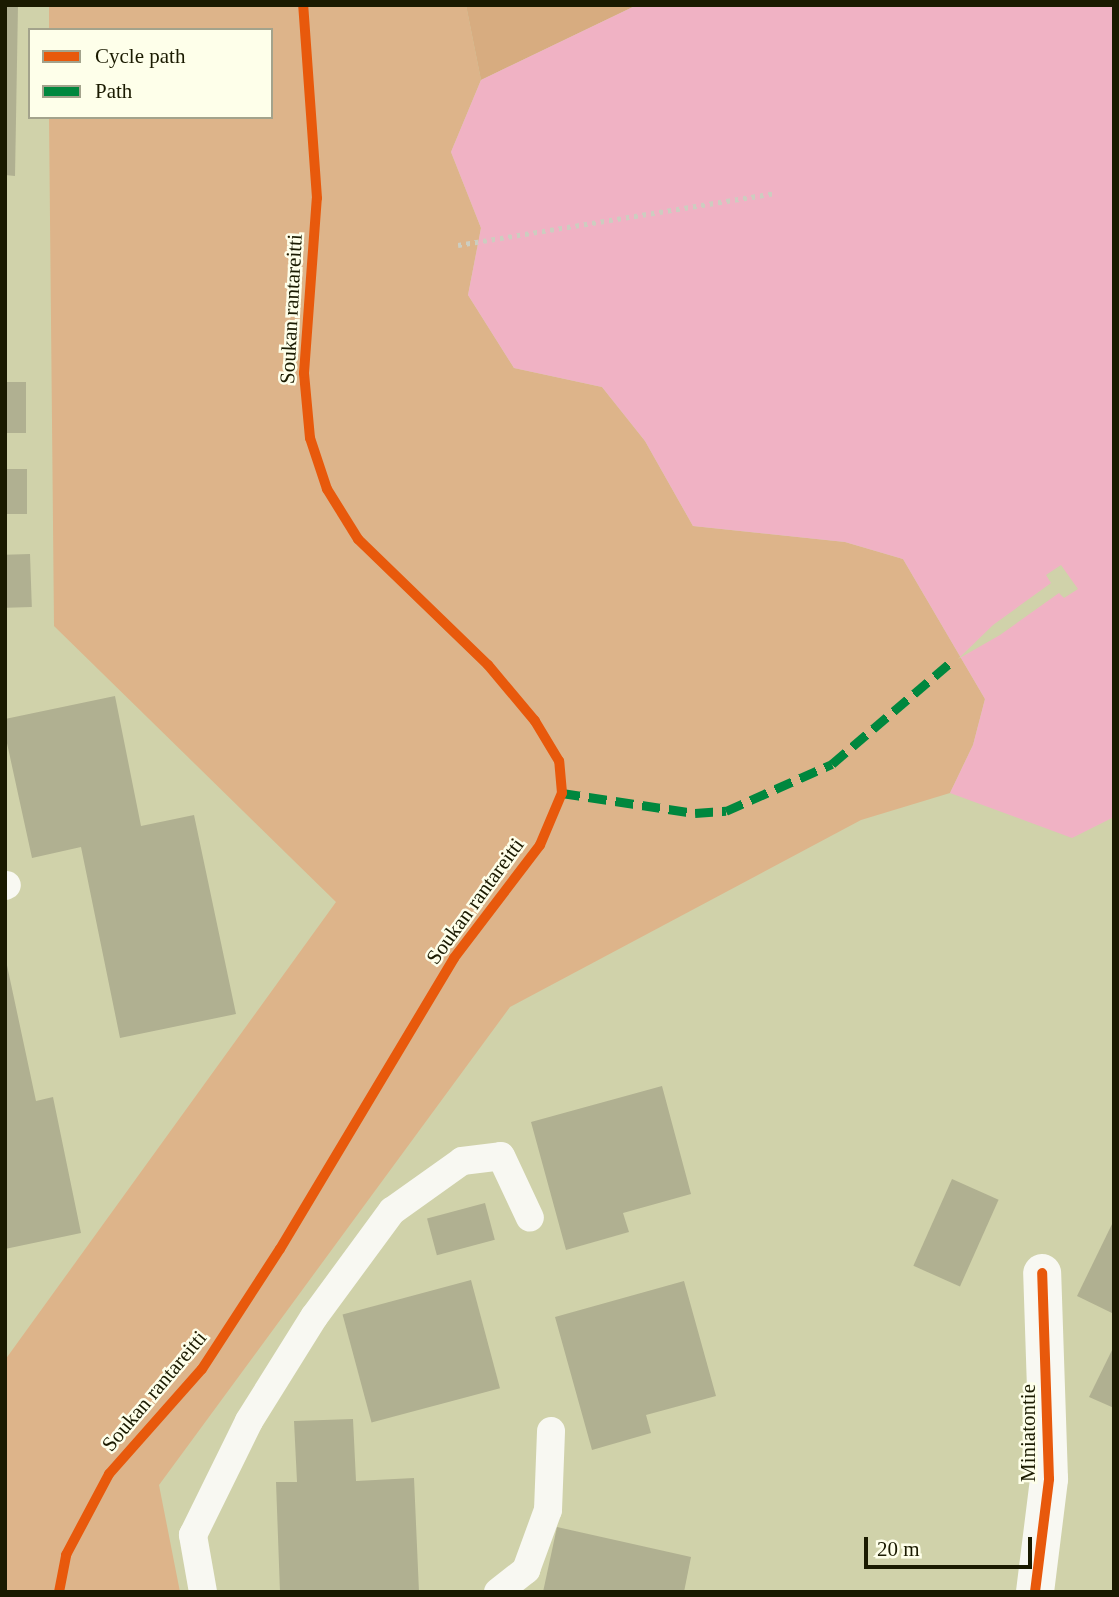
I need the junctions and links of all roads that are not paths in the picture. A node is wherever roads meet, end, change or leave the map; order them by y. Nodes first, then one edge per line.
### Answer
1 (530, 1218) dead end
2 (1042, 1273) dead end
3 (551, 1431) dead end
4 (203, 1592) edge
5 (498, 1592) edge
6 (1035, 1592) edge

1 - 4 lane
2 - 6 street, Miniatontie
3 - 5 lane

